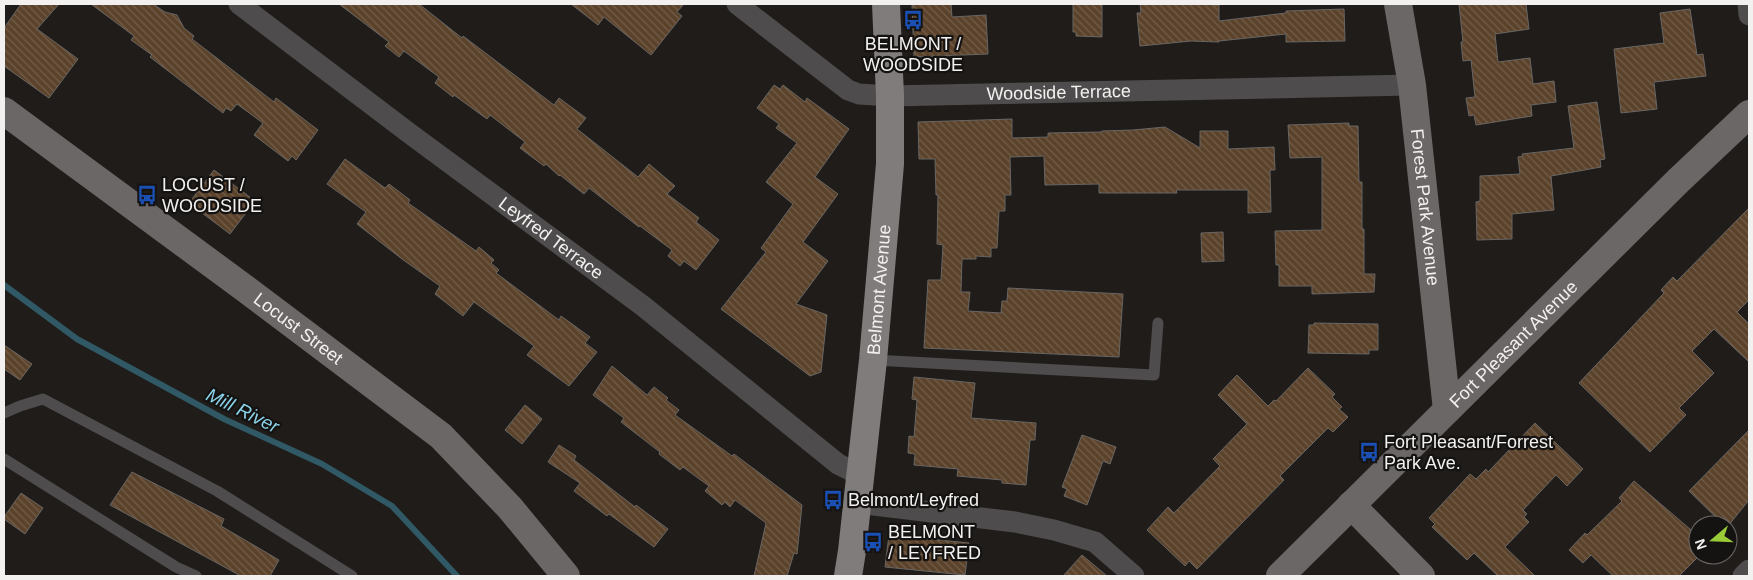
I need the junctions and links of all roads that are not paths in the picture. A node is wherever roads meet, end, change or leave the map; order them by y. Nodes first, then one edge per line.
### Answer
1 (239, 4) edge
2 (737, 4) edge
3 (886, 4) edge
4 (1398, 4) edge
5 (1748, 4) edge
6 (1749, 15) edge
7 (1412, 85) junction
8 (890, 96) junction
9 (4, 111) edge
10 (1749, 114) edge
11 (1158, 323) dead end
12 (873, 360) junction
13 (1447, 410) junction
14 (4, 413) edge
15 (4, 459) edge
16 (860, 475) junction
17 (857, 503) junction
18 (1351, 505) junction
19 (1749, 570) edge
20 (196, 576) edge
21 (352, 576) edge
22 (566, 576) edge
23 (848, 576) edge
24 (1134, 576) edge
25 (1280, 576) edge
26 (1420, 576) edge
27 (1743, 576) edge

1 - 16 street, Leyfred Terrace
2 - 8 street, Woodside Terrace
3 - 8 main road, Belmont Avenue
4 - 7 street, Forest Park Avenue
5 - 6 street
7 - 8 street, Woodside Terrace
7 - 13 street, Forest Park Avenue
8 - 12 main road, Belmont Avenue
9 - 22 street, Locust Street
10 - 13 street, Fort Pleasant Avenue
11 - 12 lane
12 - 16 main road, Belmont Avenue
13 - 18 street, Fort Pleasant Avenue
14 - 21 lane
15 - 20 lane
16 - 17 main road, Belmont Avenue
17 - 23 main road, Belmont Avenue
17 - 24 street
18 - 25 street, Fort Pleasant Avenue
18 - 26 street
19 - 27 street

